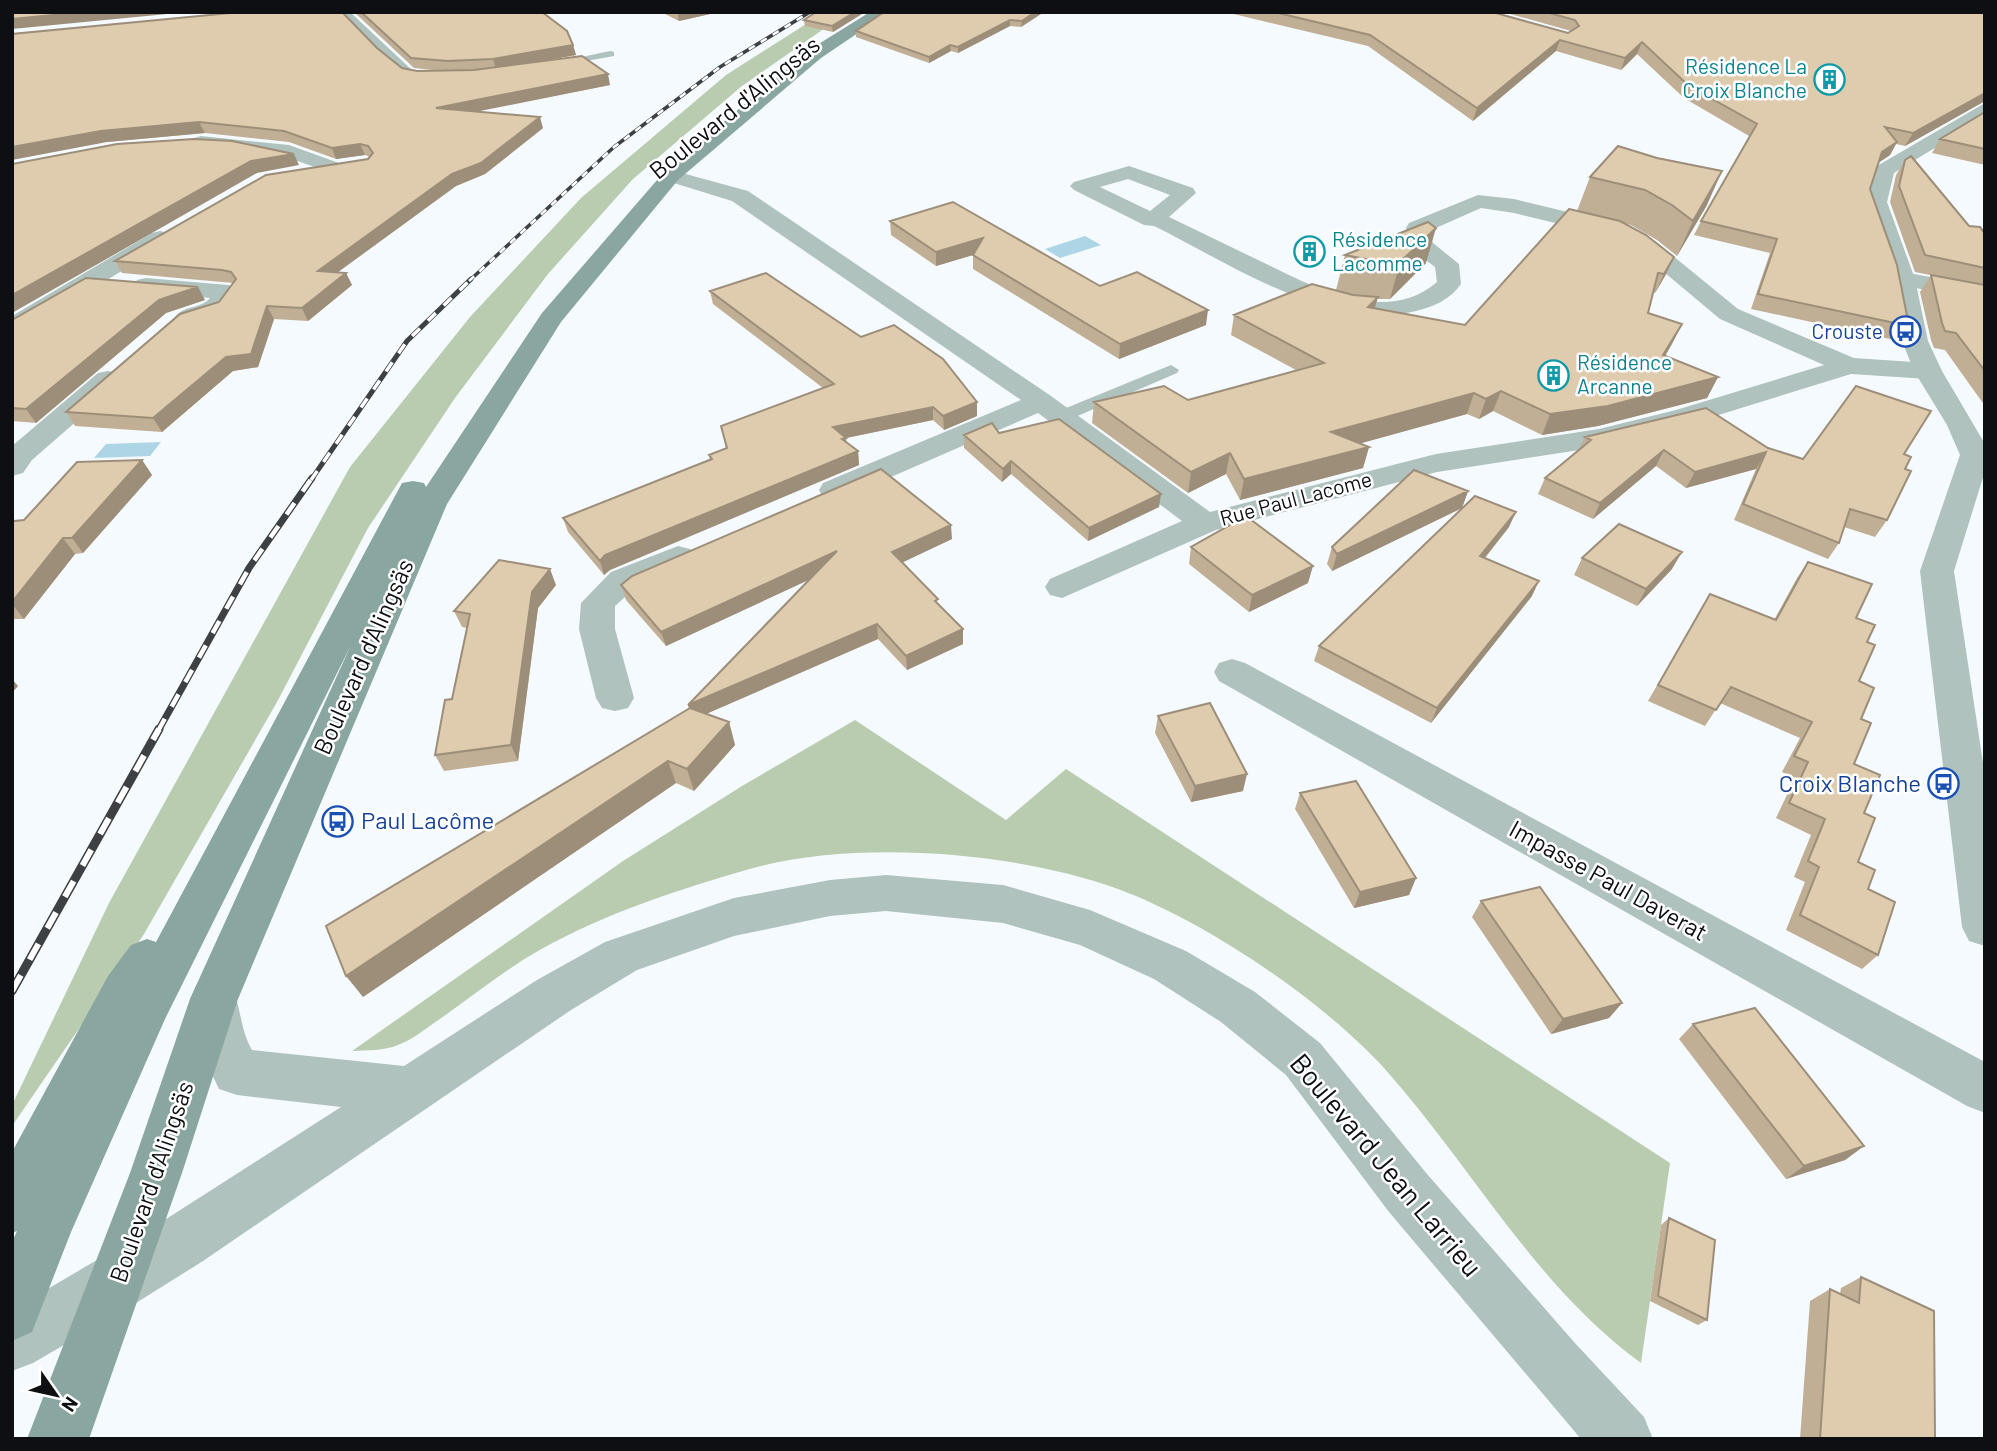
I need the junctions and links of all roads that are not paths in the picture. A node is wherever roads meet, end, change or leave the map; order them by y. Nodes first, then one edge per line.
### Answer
1 (344, 12) edge
2 (860, 12) edge
3 (881, 12) edge
4 (610, 54) dead end
5 (547, 65) edge
6 (437, 76) edge
7 (1985, 108) edge
8 (180, 143) edge
9 (292, 174) edge
10 (671, 176) junction
11 (1156, 219) dead end
12 (183, 225) edge
13 (88, 279) junction
14 (1903, 279) junction
15 (1985, 294) edge
16 (12, 327) edge
17 (169, 327) edge
18 (130, 360) edge
19 (1849, 366) junction
20 (1171, 370) dead end
21 (1928, 371) junction
22 (1050, 410) junction
23 (12, 467) edge
24 (813, 499) edge
25 (1205, 523) junction
26 (699, 547) edge
27 (1062, 587) dead end
28 (1232, 672) dead end
29 (615, 698) dead end
30 (1978, 812) edge
31 (230, 843) junction
32 (1985, 927) edge
33 (214, 999) junction
34 (1985, 1090) edge
35 (411, 1091) junction
36 (12, 1206) edge
37 (116, 1283) junction
38 (12, 1312) edge
39 (12, 1342) edge
40 (58, 1439) edge
41 (1622, 1439) edge

1 - 6 lane
2 - 31 main road, Boulevard d'Alingsäs
3 - 10 main road, Boulevard d'Alingsäs
4 - 5 lane
7 - 14 street
8 - 9 street
10 - 22 street, Rue Paul Lacome
10 - 33 main road, Boulevard d'Alingsäs
11 - 19 street
12 - 13 street
13 - 16 street
13 - 17 street
14 - 15 street
14 - 21 street
18 - 23 street
19 - 21 street, Rue Paul Lacome
19 - 25 street, Rue Paul Lacome
20 - 22 lane
21 - 30 street
22 - 24 street
22 - 25 street, Rue Paul Lacome
25 - 27 street
26 - 29 street
28 - 34 street, Impasse Paul Daverat
30 - 32 street
31 - 36 main road
31 - 38 main road, Boulevard d'Alingsäs
33 - 35 street
33 - 37 main road, Boulevard d'Alingsäs
35 - 37 street, Boulevard Jean Larrieu
35 - 41 street, Boulevard Jean Larrieu
37 - 39 street, Boulevard Jean Larrieu
37 - 40 main road, Boulevard d'Alingsäs

